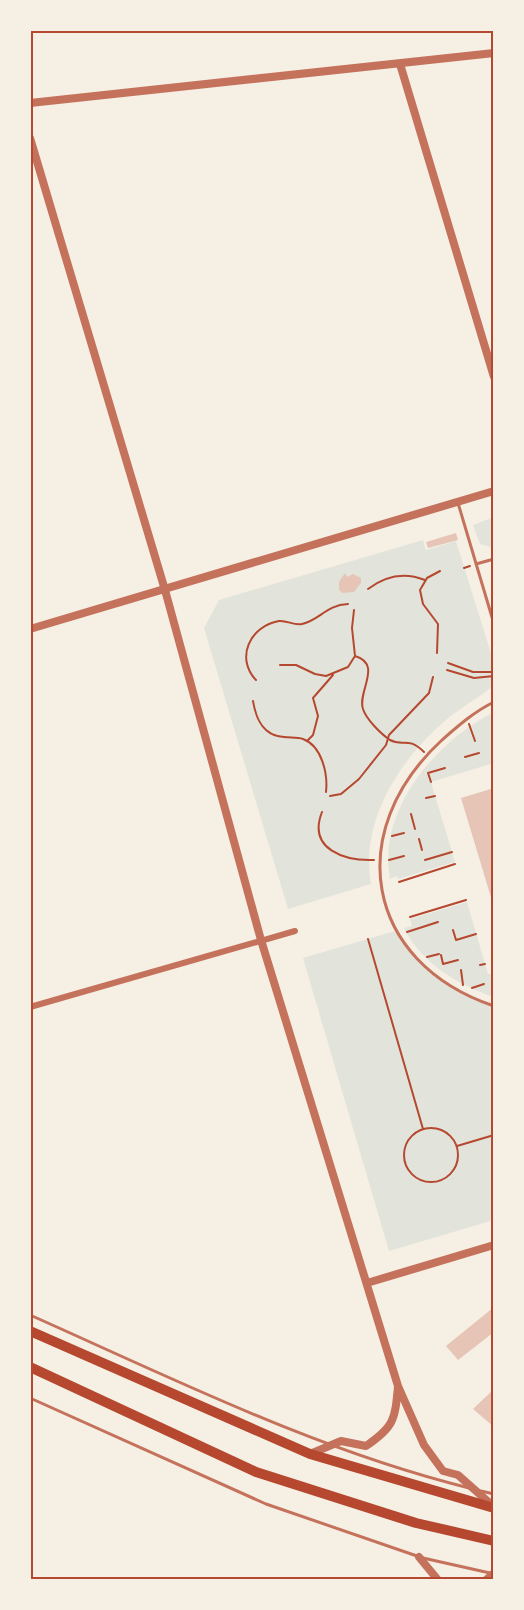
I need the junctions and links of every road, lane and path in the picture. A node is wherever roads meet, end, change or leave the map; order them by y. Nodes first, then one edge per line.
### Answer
1 (494, 53) edge
2 (400, 64) junction
3 (30, 103) edge
4 (30, 138) edge
5 (494, 377) edge
6 (494, 491) edge
7 (458, 503) junction
8 (494, 559) edge
9 (476, 564) junction
10 (440, 571) dead end
11 (425, 580) junction
12 (368, 589) dead end
13 (165, 590) junction
14 (348, 604) dead end
15 (354, 610) dead end
16 (494, 624) edge
17 (30, 629) edge
18 (437, 653) dead end
19 (355, 656) junction
20 (280, 665) dead end
21 (468, 671) junction
22 (485, 672) junction
23 (494, 672) edge
24 (333, 675) junction
25 (494, 676) edge
26 (433, 677) dead end
27 (468, 677) junction
28 (486, 678) junction
29 (256, 680) dead end
30 (253, 701) dead end
31 (494, 702) edge
32 (467, 720) junction
33 (388, 738) junction
34 (307, 741) junction
35 (475, 741) dead end
36 (479, 753) dead end
37 (426, 755) junction
38 (465, 757) dead end
39 (445, 768) dead end
40 (430, 782) dead end
41 (326, 792) dead end
42 (330, 796) dead end
43 (435, 796) dead end
44 (426, 798) dead end
45 (322, 812) dead end
46 (411, 814) dead end
47 (415, 829) dead end
48 (404, 833) dead end
49 (384, 834) junction
50 (419, 839) dead end
51 (422, 850) dead end
52 (452, 852) dead end
53 (404, 856) dead end
54 (379, 860) junction
55 (425, 860) dead end
56 (455, 864) dead end
57 (399, 882) dead end
58 (466, 900) dead end
59 (410, 917) dead end
60 (438, 922) dead end
61 (453, 930) dead end
62 (295, 931) dead end
63 (476, 934) dead end
64 (399, 938) junction
65 (368, 939) dead end
66 (261, 940) junction
67 (441, 955) dead end
68 (458, 960) dead end
69 (485, 964) dead end
70 (480, 965) dead end
71 (461, 970) dead end
72 (461, 993) junction
73 (494, 1006) edge
74 (30, 1007) edge
75 (423, 1129) junction
76 (494, 1135) edge
77 (457, 1146) junction
78 (494, 1245) edge
79 (367, 1283) junction
80 (30, 1315) edge
81 (30, 1331) edge
82 (30, 1366) edge
83 (30, 1373) edge
84 (51, 1376) junction
85 (398, 1386) junction
86 (30, 1398) edge
87 (330, 1445) junction
88 (309, 1454) junction
89 (475, 1490) junction
90 (494, 1494) edge
91 (494, 1508) edge
92 (494, 1540) edge
93 (419, 1557) junction
94 (491, 1576) edge
95 (438, 1580) edge

1 - 2 street
2 - 3 street
2 - 5 street
4 - 13 street
6 - 7 street
7 - 9 lane
7 - 13 street
8 - 9 lane
9 - 16 lane
10 - 11 path
11 - 12 path
11 - 18 path
13 - 17 street
13 - 66 street
14 - 29 path
15 - 19 path
19 - 24 path
19 - 33 path
20 - 24 path
21 - 22 path
21 - 27 path
21 - 27 path
22 - 23 path
22 - 28 path
24 - 34 path
25 - 28 path
26 - 33 path
27 - 28 path
30 - 34 path
31 - 32 lane
32 - 35 path
32 - 37 lane
33 - 37 path
33 - 42 path
34 - 41 path
36 - 38 path
37 - 49 lane
39 - 40 path
43 - 44 path
45 - 54 path
46 - 47 path
48 - 49 path
49 - 54 lane
50 - 51 path
52 - 55 path
53 - 54 path
54 - 64 lane
56 - 57 path
58 - 59 path
60 - 64 path
61 - 63 path
62 - 66 street
64 - 72 lane
65 - 75 path
66 - 74 street
66 - 79 street
67 - 68 path
69 - 70 path
71 - 72 path
72 - 73 lane
75 - 77 path
75 - 77 path
76 - 77 path
78 - 79 street
79 - 85 street
80 - 87 lane
81 - 88 main road
82 - 84 main road
83 - 84 main road
84 - 92 main road
85 - 87 street
85 - 89 street
86 - 93 lane
87 - 88 street
87 - 89 lane
88 - 91 main road
89 - 90 lane
89 - 91 street
93 - 94 lane
93 - 95 street

